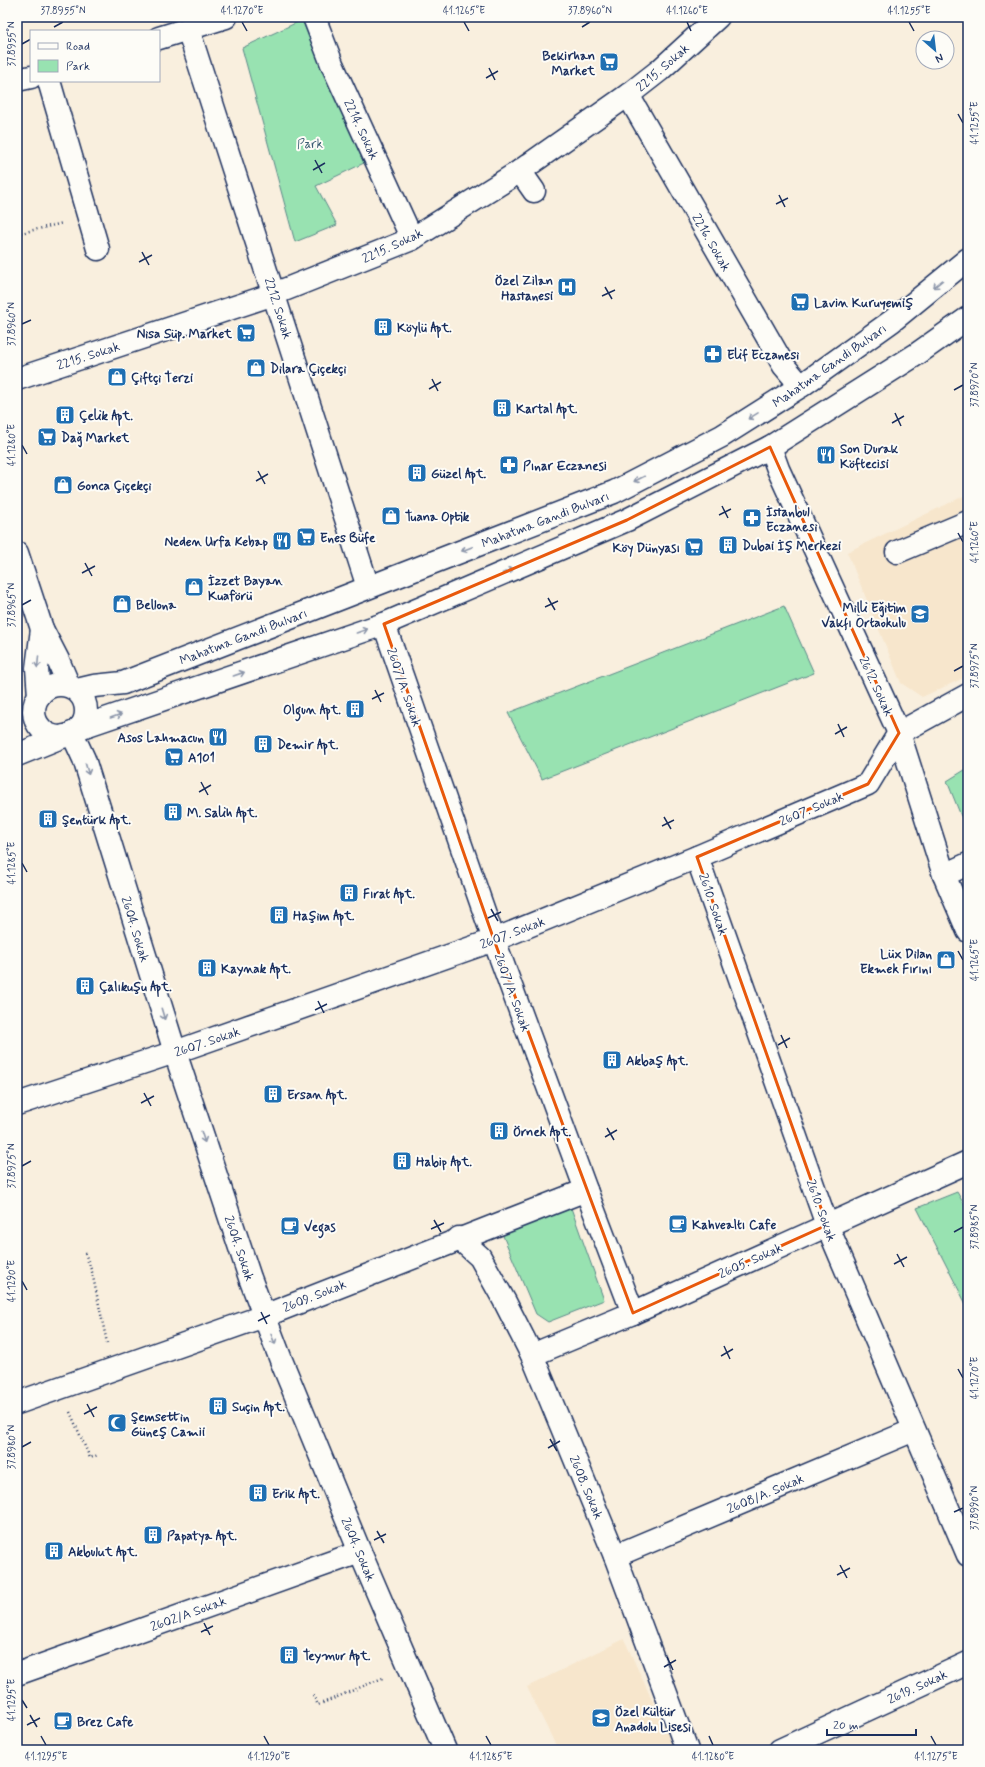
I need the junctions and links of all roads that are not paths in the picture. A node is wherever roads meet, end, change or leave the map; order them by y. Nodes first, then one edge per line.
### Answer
1 (226, 17) edge
2 (314, 17) edge
3 (718, 17) edge
4 (188, 29) junction
5 (160, 38) edge
6 (30, 77) edge
7 (17, 80) edge
8 (49, 82) edge
9 (628, 95) junction
10 (520, 171) junction
11 (534, 191) dead end
12 (412, 239) junction
13 (98, 249) dead end
14 (968, 259) edge
15 (274, 294) junction
16 (968, 318) edge
17 (17, 379) edge
18 (801, 386) junction
19 (770, 447) junction
20 (968, 522) edge
21 (897, 552) dead end
22 (17, 553) edge
23 (368, 588) junction
24 (384, 624) junction
25 (42, 629) junction
26 (73, 688) junction
27 (968, 696) edge
28 (37, 700) junction
29 (17, 716) edge
30 (72, 732) junction
31 (899, 733) junction
32 (17, 755) edge
33 (698, 857) junction
34 (968, 864) edge
35 (944, 875) junction
36 (968, 931) edge
37 (494, 940) junction
38 (175, 1052) junction
39 (17, 1104) edge
40 (968, 1162) edge
41 (586, 1190) junction
42 (827, 1225) junction
43 (459, 1238) junction
44 (633, 1313) junction
45 (264, 1316) junction
46 (532, 1356) junction
47 (17, 1403) edge
48 (914, 1430) junction
49 (360, 1552) junction
50 (968, 1555) edge
51 (615, 1556) junction
52 (968, 1663) edge
53 (17, 1674) edge
54 (445, 1750) edge
55 (687, 1750) edge
56 (780, 1750) edge

1 - 4 street
2 - 12 street, 2214. Sokak
3 - 9 street, 2215. Sokak
4 - 5 street
4 - 15 street, 2212. Sokak
6 - 7 street
8 - 13 street
9 - 10 street, 2215. Sokak
9 - 18 street, 2216. Sokak
10 - 11 street
10 - 12 street, 2215. Sokak
12 - 15 street, 2215. Sokak
14 -> 18 street, Mahatma Gandi Bulvarı
15 - 17 street, 2215. Sokak
15 - 23 street, 2212. Sokak
16 - 19 street
18 -> 23 street, Mahatma Gandi Bulvarı
24 -> 19 street
19 - 31 street, 2612. Sokak
20 - 21 street
22 - 25 street
23 - 26 street, Mahatma Gandi Bulvarı
30 -> 24 street
24 - 37 street, 2607/A. Sokak
25 - 26 street
25 -> 28 street
26 - 28 street
26 - 30 street
27 - 31 street
28 - 29 street
28 - 30 street
30 - 32 street
30 -> 38 street, 2604. Sokak
31 - 33 street, 2607. Sokak
31 - 35 street, 2612. Sokak
33 - 37 street, 2607. Sokak
33 - 42 street, 2610. Sokak
34 - 35 street
35 - 36 street, 2612. Sokak
37 - 38 street, 2607. Sokak
37 - 41 street, 2607/A. Sokak
38 - 39 street, 2607. Sokak
38 -> 45 street, 2604. Sokak
40 - 42 street, 2605. Sokak
41 - 43 street, 2609. Sokak
41 - 44 street, 2607/A. Sokak
42 - 44 street, 2605. Sokak
42 - 48 street, 2610. Sokak
43 - 45 street, 2609. Sokak
43 - 46 street, 2608. Sokak
44 - 46 street, 2605. Sokak
45 - 47 street, 2609. Sokak
45 -> 49 street, 2604. Sokak
46 - 51 street, 2608. Sokak
48 - 50 street, 2610. Sokak
48 - 51 street, 2608/A. Sokak
49 - 53 street, 2602/A Sokak
49 - 54 street, 2604. Sokak
51 - 55 street, 2608. Sokak
52 - 56 street, 2619. Sokak

